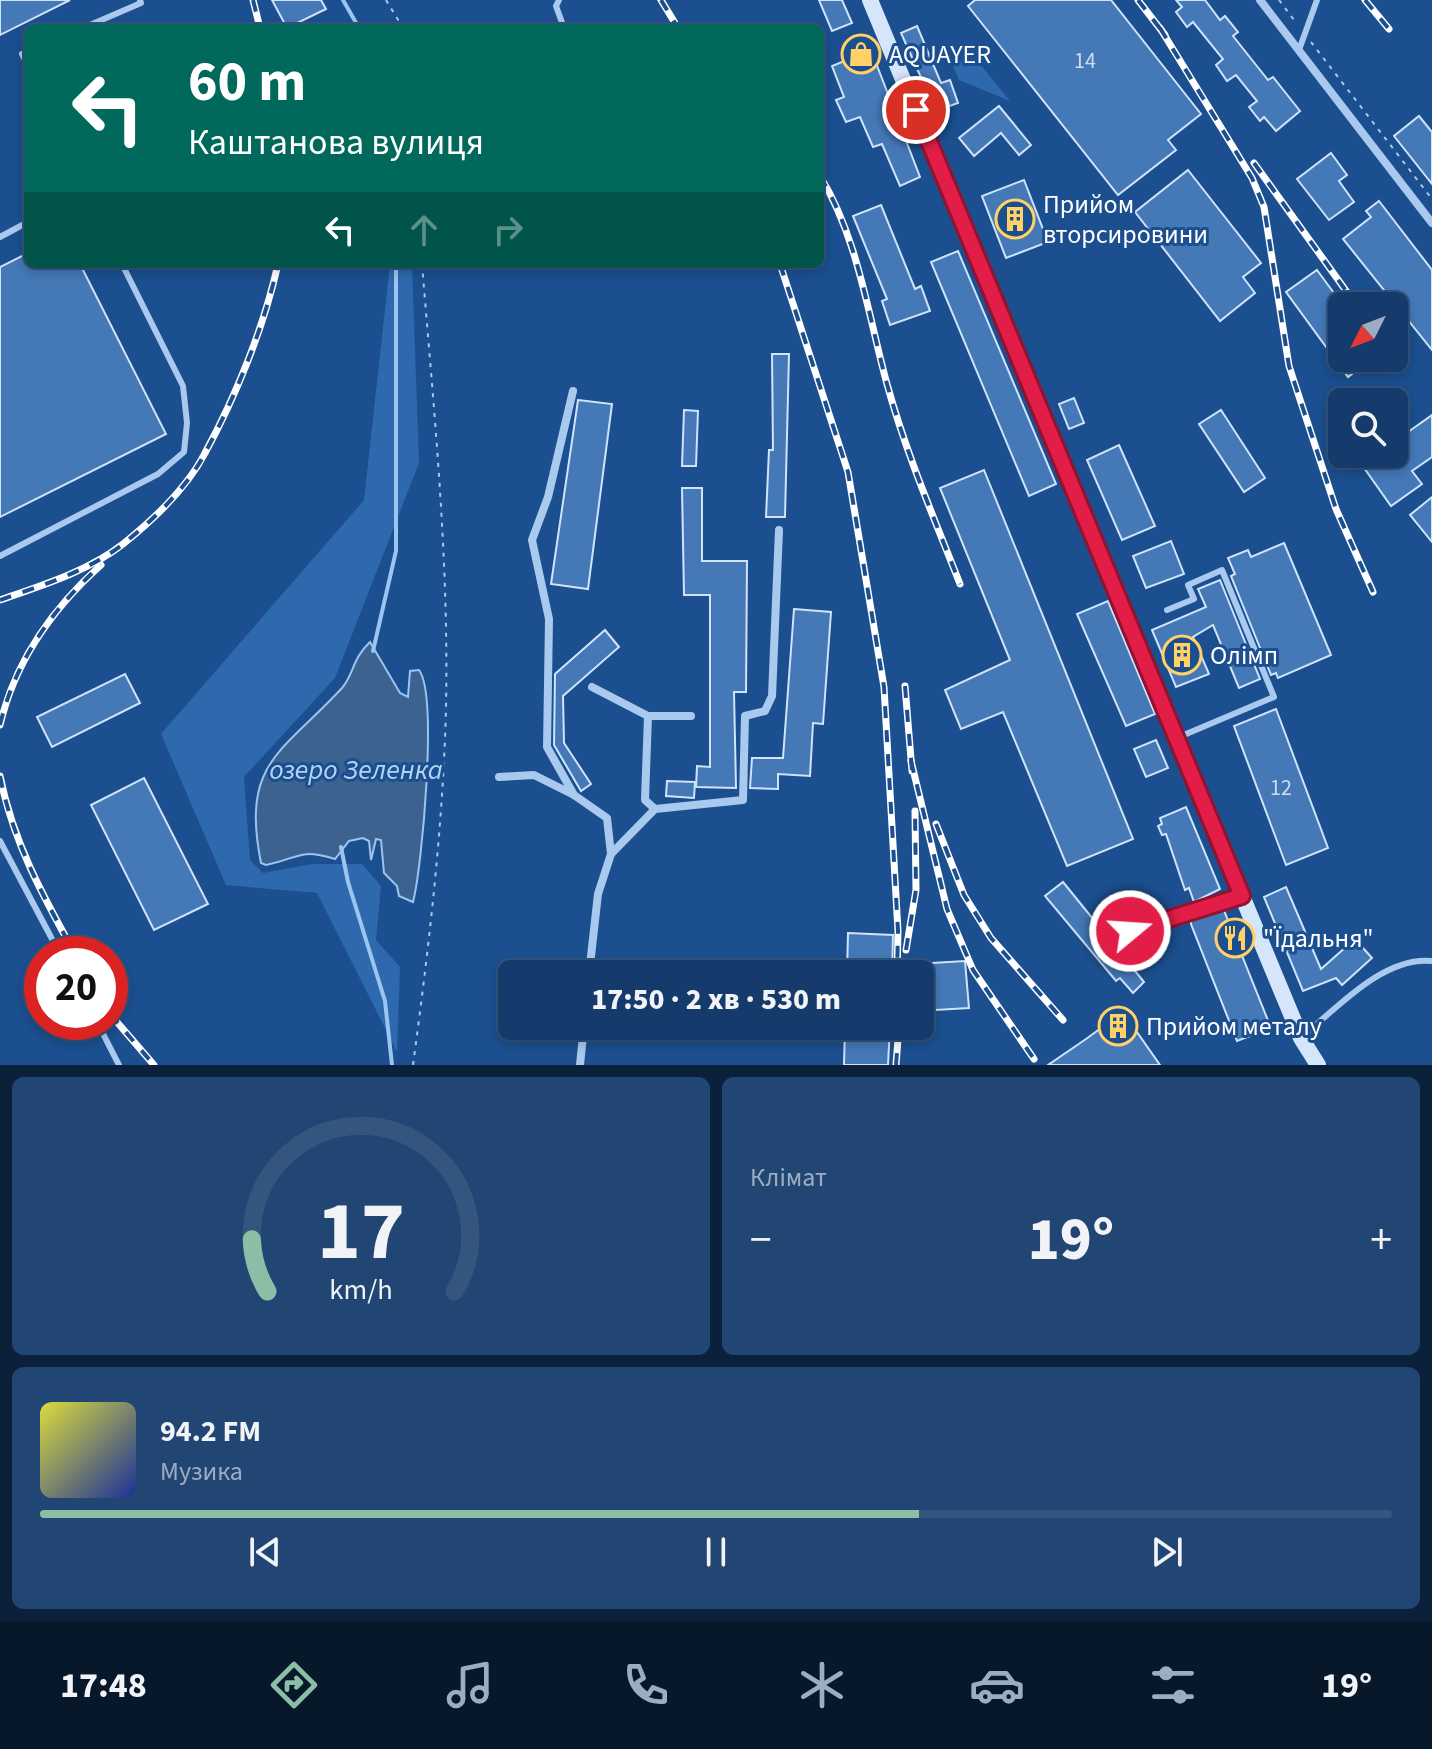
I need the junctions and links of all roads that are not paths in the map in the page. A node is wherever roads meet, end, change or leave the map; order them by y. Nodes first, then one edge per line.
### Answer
1 (140, 0) edge
2 (559, 0) edge
3 (870, 0) edge
4 (1260, 0) edge
5 (1317, 0) edge
6 (92, 24) edge
7 (563, 24) edge
8 (1299, 50) junction
9 (1432, 223) edge
10 (24, 224) edge
11 (0, 237) edge
12 (124, 268) edge
13 (573, 391) dead end
14 (779, 530) dead end
15 (0, 556) edge
16 (1167, 610) dead end
17 (592, 687) dead end
18 (648, 716) junction
19 (691, 716) dead end
20 (1176, 738) junction
21 (499, 777) dead end
22 (574, 795) junction
23 (655, 809) junction
24 (0, 841) edge
25 (611, 854) junction
26 (1242, 896) junction
27 (1130, 931) dead end
28 (50, 936) edge
29 (591, 960) edge
30 (1432, 961) edge
31 (1301, 1038) junction
32 (106, 1040) edge
33 (583, 1040) edge
34 (119, 1065) edge
35 (580, 1065) edge
36 (1318, 1065) edge

1 - 6 lane
2 - 7 lane
3 - 20 street
4 - 8 street
5 - 8 lane
8 - 9 street
10 - 11 lane
12 - 15 lane
13 - 22 street
14 - 23 street
16 - 20 lane
17 - 18 street
18 - 19 street
18 - 23 street
20 - 26 street
21 - 22 street
22 - 25 street
23 - 25 street
24 - 28 lane
25 - 29 street
26 - 27 lane
26 - 31 street
30 - 31 lane
31 - 36 street
32 - 34 lane
33 - 35 street

